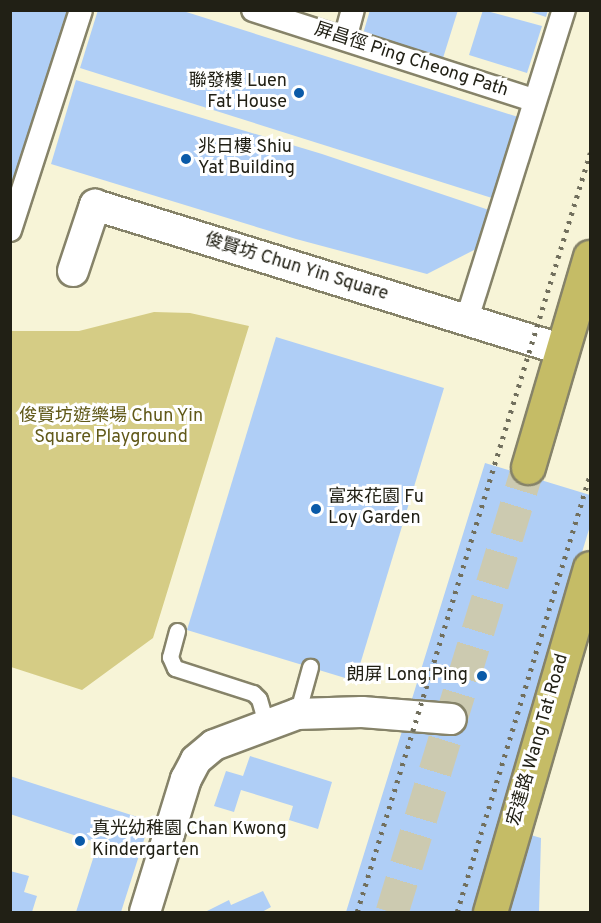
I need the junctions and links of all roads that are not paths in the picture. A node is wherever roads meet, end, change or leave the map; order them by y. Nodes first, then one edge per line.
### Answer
1 (81, 10) edge
2 (253, 10) edge
3 (353, 10) edge
4 (564, 10) edge
5 (345, 39) junction
6 (534, 100) junction
7 (10, 230) edge
8 (591, 257) edge
9 (73, 271) dead end
10 (466, 322) junction
11 (563, 350) junction
12 (528, 467) tunnel mouth
13 (591, 568) edge
14 (177, 631) dead end
15 (310, 667) dead end
16 (297, 714) junction
17 (451, 719) dead end
18 (266, 723) junction
19 (145, 912) edge
20 (490, 912) edge

1 - 7 street
2 - 5 street, 屏昌徑 Ping Cheong Path
3 - 5 street
4 - 6 street
5 - 6 street, 屏昌徑 Ping Cheong Path
6 - 10 street
8 - 11 main road
9 - 10 street, 俊賢坊 Chun Yin Square
10 - 11 street, 俊賢坊 Chun Yin Square
11 - 12 main road
13 - 20 main road, 宏達路 Wang Tat Road
14 - 18 lane
15 - 16 lane
16 - 17 street
16 - 18 street
18 - 19 street

